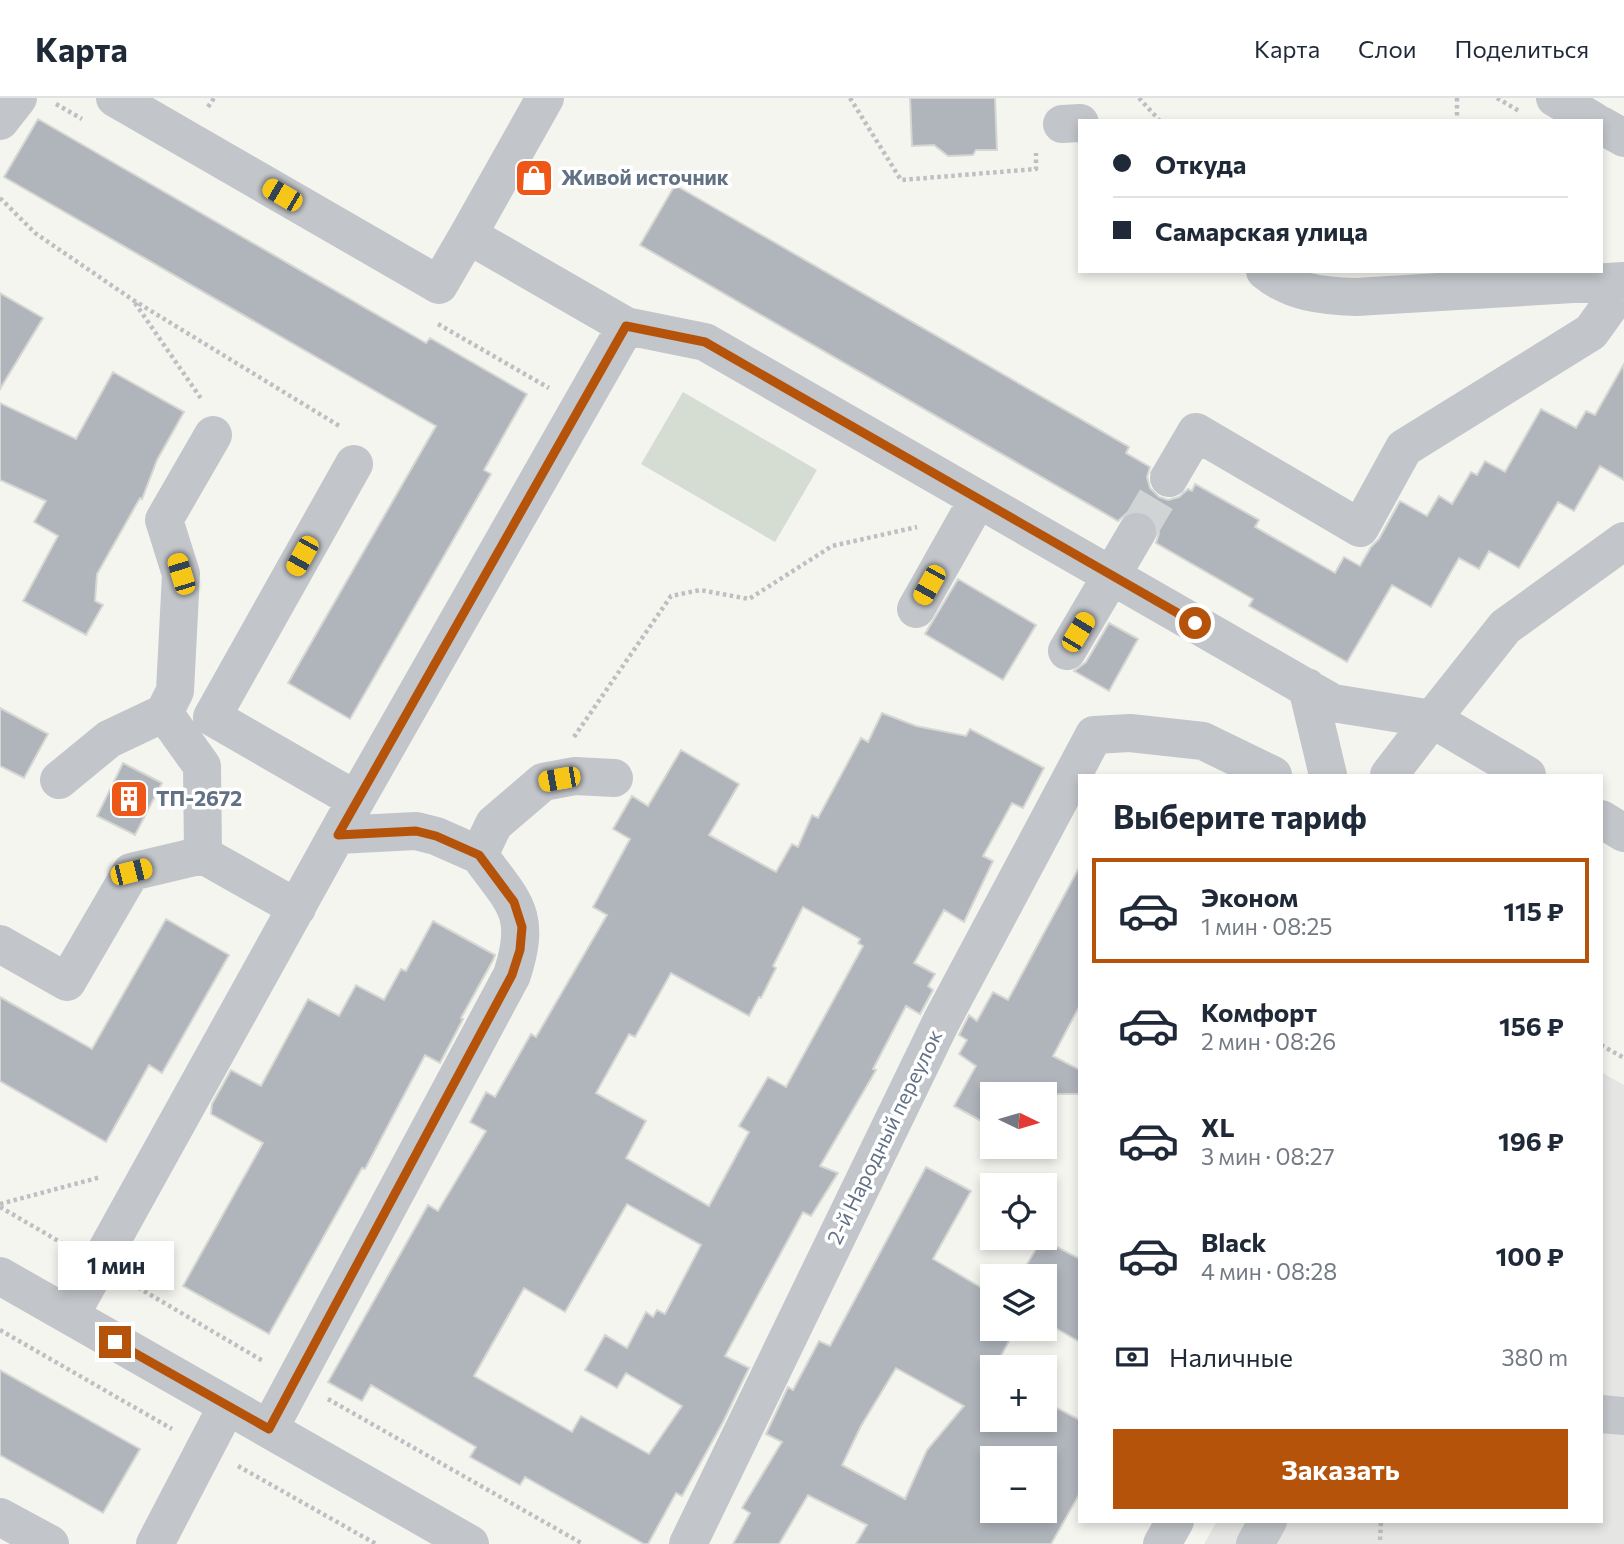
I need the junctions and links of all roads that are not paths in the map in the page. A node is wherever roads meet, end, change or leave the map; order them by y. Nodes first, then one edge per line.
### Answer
1 (18, 98) edge
2 (115, 98) edge
3 (545, 98) edge
4 (1555, 98) edge
5 (1591, 119) edge
6 (0, 121) edge
7 (1603, 126) edge
8 (1624, 138) edge
9 (468, 234) junction
10 (1267, 273) edge
11 (1624, 283) edge
12 (626, 326) junction
13 (214, 435) road end
14 (354, 464) road end
15 (1169, 478) tunnel mouth
16 (974, 507) junction
17 (1137, 532) tunnel mouth
18 (1624, 541) edge
19 (1112, 575) junction
20 (916, 609) dead end
21 (1067, 651) dead end
22 (1307, 687) junction
23 (164, 713) junction
24 (1432, 719) junction
25 (1271, 774) edge
26 (1328, 774) edge
27 (1390, 774) edge
28 (1525, 774) edge
29 (614, 778) dead end
30 (59, 780) dead end
31 (356, 800) junction
32 (1603, 820) edge
33 (1624, 833) edge
34 (338, 835) junction
35 (203, 855) junction
36 (479, 855) junction
37 (297, 908) junction
38 (0, 944) edge
39 (0, 1276) edge
40 (70, 1316) junction
41 (227, 1406) junction
42 (1603, 1414) edge
43 (1624, 1416) edge
44 (269, 1429) junction
45 (0, 1517) edge
46 (1174, 1523) edge
47 (1265, 1523) edge
48 (1242, 1540) edge
49 (50, 1544) edge
50 (155, 1544) edge
51 (470, 1544) edge
52 (688, 1544) edge
53 (1162, 1544) edge

1 - 6 street
2 - 9 street
3 - 9 street
4 - 5 street
7 - 8 street
9 - 12 street
10 - 11 street
11 - 15 street
12 - 16 street
12 - 31 street
13 - 23 street
14 - 31 street
16 - 19 street
16 - 20 street
17 - 19 street
18 - 24 street
19 - 21 street
19 - 22 street
22 - 24 street
22 - 26 street
23 - 30 street
23 - 35 street
24 - 27 street
24 - 28 street
25 - 52 street, 2-й Народный переулок
29 - 36 street
31 - 34 street
32 - 33 street
34 - 36 street
34 - 37 street
35 - 37 street
35 - 38 street
36 - 44 street
37 - 40 street
39 - 40 street
40 - 41 street
41 - 44 street
41 - 50 street
42 - 43 street
44 - 51 street
45 - 49 street
46 - 53 street
47 - 48 street

